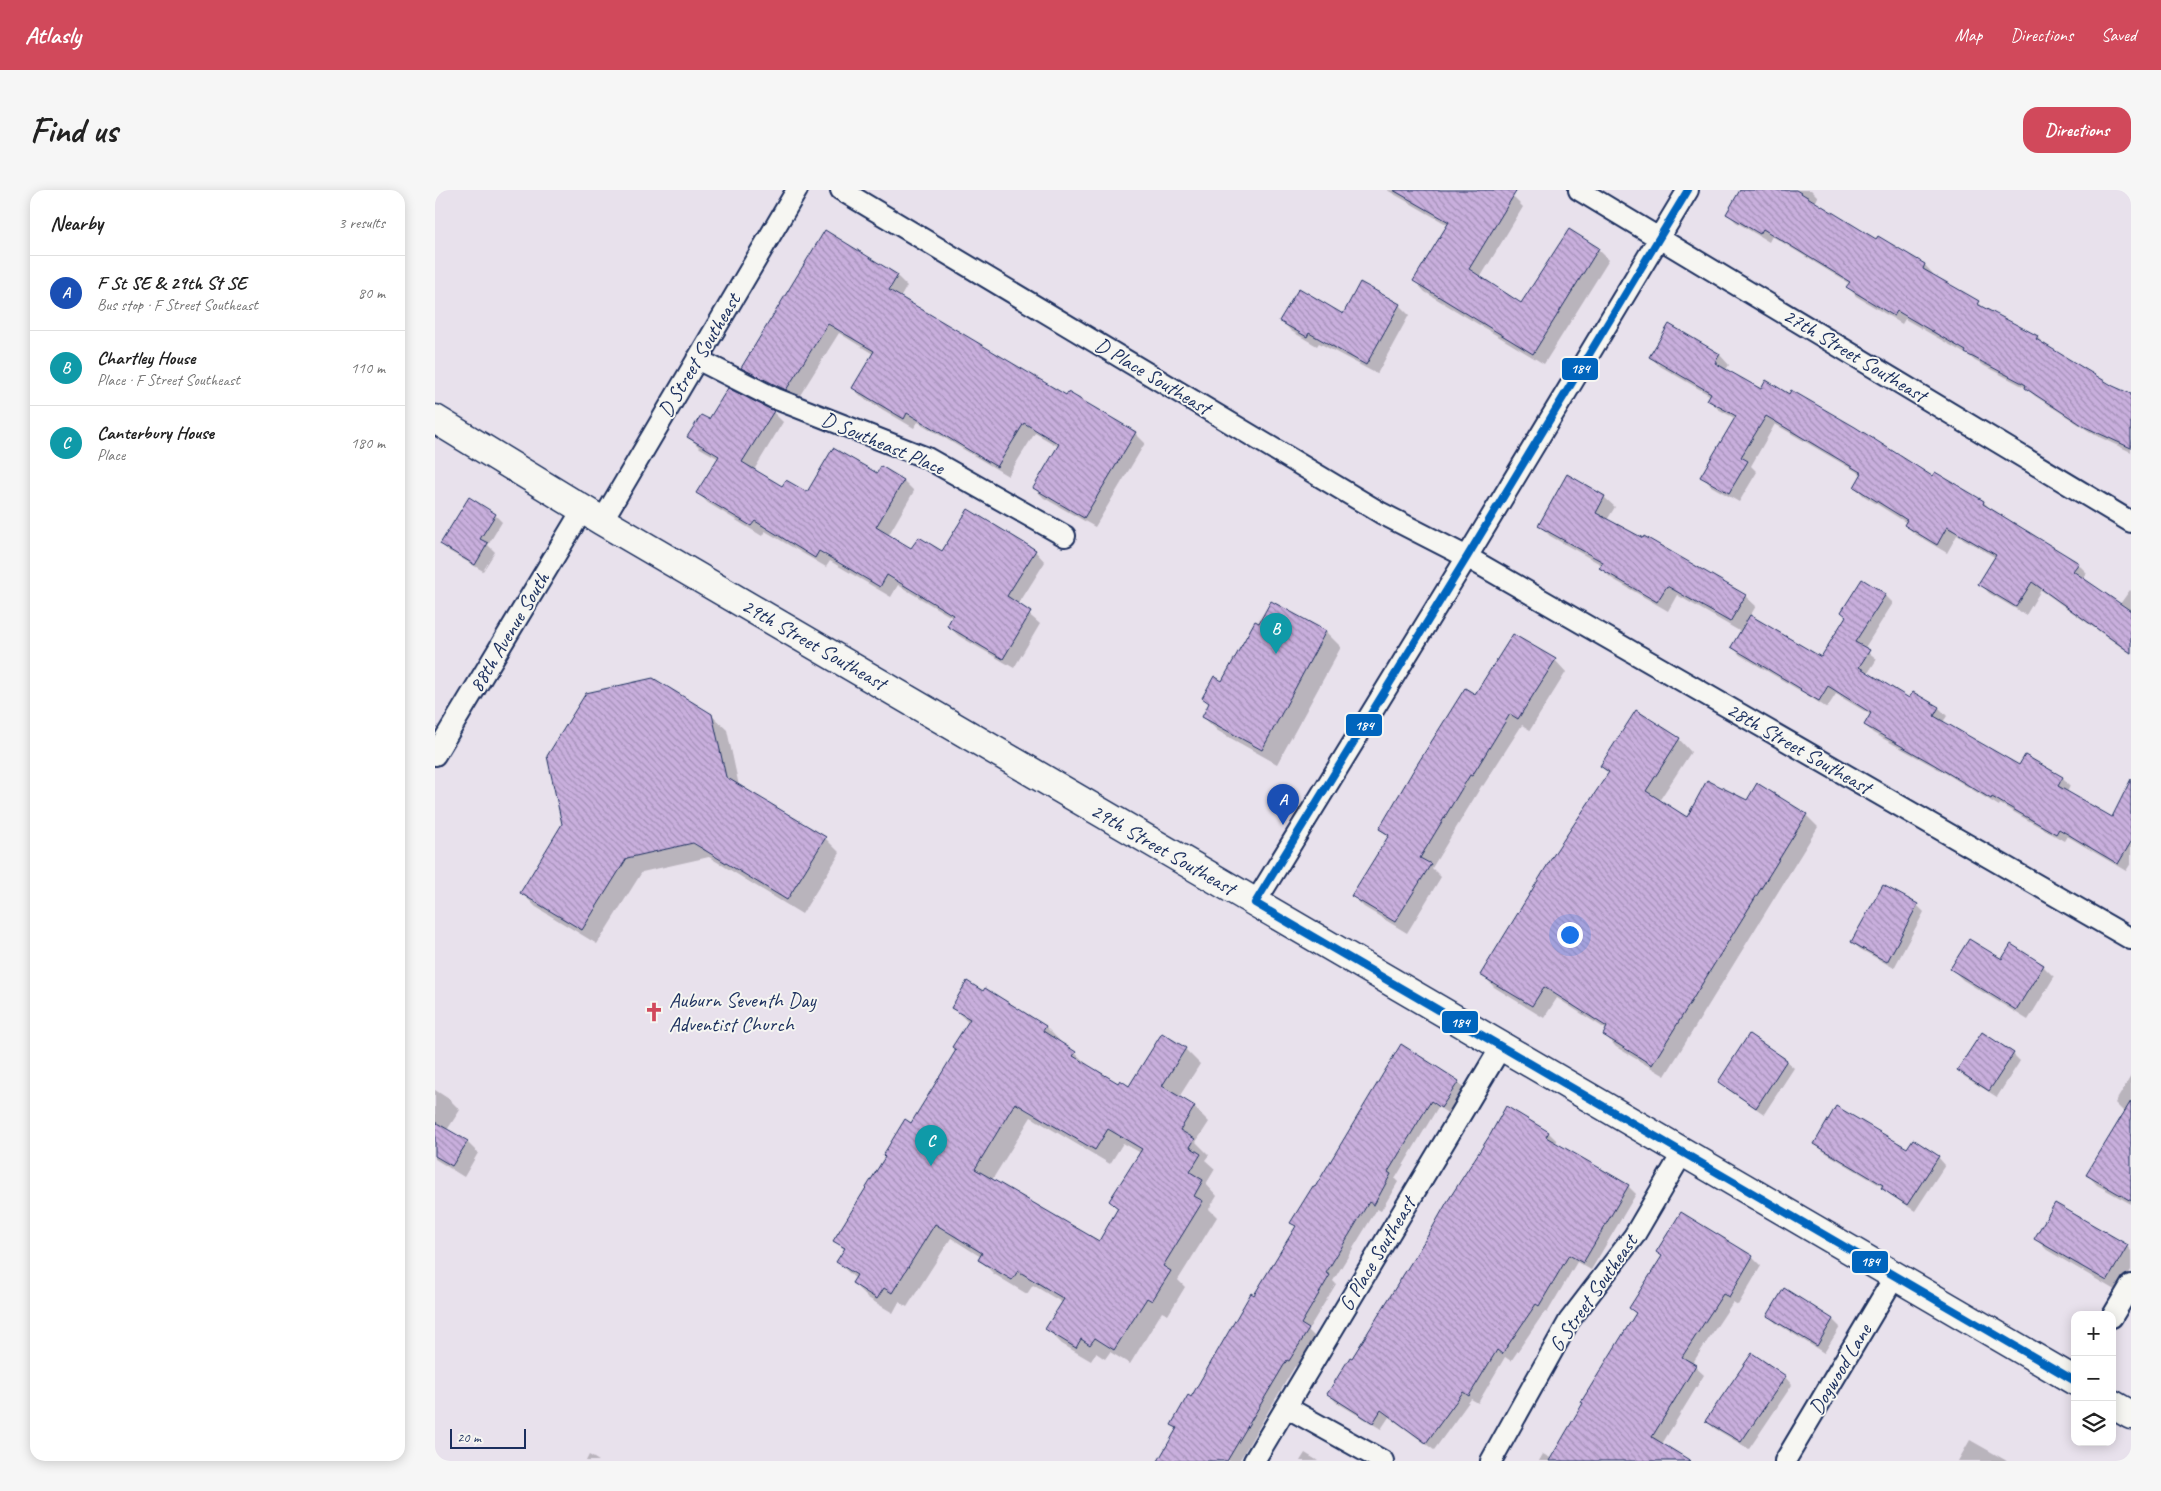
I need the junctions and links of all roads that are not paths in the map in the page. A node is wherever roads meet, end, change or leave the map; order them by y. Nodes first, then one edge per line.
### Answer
1 (797, 190) edge
2 (841, 190) edge
3 (1579, 190) edge
4 (1688, 190) edge
5 (1660, 238) junction
6 (697, 360) junction
7 (435, 419) edge
8 (593, 515) junction
9 (2131, 522) edge
10 (1065, 536) dead end
11 (1467, 557) junction
12 (435, 755) edge
13 (1255, 903) junction
14 (2131, 939) edge
15 (1501, 1047) junction
16 (1683, 1152) junction
17 (1895, 1276) junction
18 (2131, 1285) edge
19 (2116, 1311) edge
20 (2071, 1379) edge
21 (1286, 1406) junction
22 (2116, 1406) edge
23 (2131, 1415) edge
24 (1253, 1461) edge
25 (1383, 1461) edge
26 (1491, 1461) edge
27 (1785, 1461) edge

1 - 6 street, D Street Southeast
2 - 11 street, D Place Southeast
3 - 5 street, 27th Street Southeast
4 - 5 street
5 - 9 street, 27th Street Southeast
5 - 11 street
6 - 8 street, D Street Southeast
6 - 10 street, D Southeast Place
7 - 8 street, 29th Street Southeast
8 - 12 street, 88th Avenue South
8 - 13 street, 29th Street Southeast
11 - 13 street
11 - 14 street, 28th Street Southeast
13 - 15 street, 29th Street Southeast
15 - 16 street, 29th Street Southeast
15 - 21 street, G Place Southeast
16 - 17 street, 29th Street Southeast
16 - 26 street, G Street Southeast
17 - 20 street, 29th Street Southeast
17 - 27 street, Dogwood Lane
18 - 19 street
21 - 24 street, G Place Southeast
21 - 25 street
22 - 23 street

